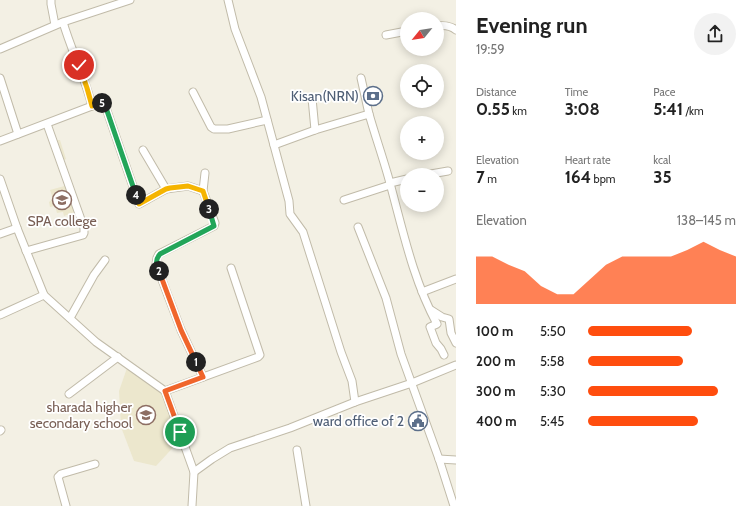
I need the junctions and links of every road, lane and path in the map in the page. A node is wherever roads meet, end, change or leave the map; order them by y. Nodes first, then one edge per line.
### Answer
1 (51, 0) edge
2 (130, 0) edge
3 (228, 0) edge
4 (109, 4) edge
5 (63, 22) junction
6 (55, 25) junction
7 (444, 27) edge
8 (456, 30) edge
9 (400, 32) edge
10 (386, 35) dead end
11 (0, 49) edge
12 (0, 78) edge
13 (361, 78) dead end
14 (193, 92) dead end
15 (312, 98) dead end
16 (92, 106) junction
17 (369, 114) junction
18 (267, 120) junction
19 (46, 124) junction
20 (315, 130) junction
21 (18, 134) junction
22 (0, 141) edge
23 (274, 145) junction
24 (144, 150) dead end
25 (448, 171) dead end
26 (444, 172) edge
27 (205, 173) dead end
28 (0, 178) edge
29 (400, 180) edge
30 (390, 184) junction
31 (166, 189) junction
32 (203, 191) junction
33 (2, 192) edge
34 (344, 200) dead end
35 (358, 227) dead end
36 (17, 228) junction
37 (0, 234) edge
38 (26, 251) junction
39 (105, 260) dead end
40 (230, 268) dead end
41 (456, 279) edge
42 (422, 292) junction
43 (44, 295) junction
44 (431, 310) junction
45 (0, 315) edge
46 (70, 318) junction
47 (456, 343) edge
48 (444, 355) dead end
49 (118, 357) junction
50 (456, 365) edge
51 (203, 377) junction
52 (412, 383) junction
53 (165, 391) junction
54 (70, 394) dead end
55 (355, 402) junction
56 (297, 450) dead end
57 (439, 458) junction
58 (456, 460) edge
59 (95, 464) dead end
60 (194, 472) junction
61 (66, 506) edge
62 (192, 506) edge
63 (306, 506) edge
64 (454, 506) edge

1 - 6 street
2 - 4 street
3 - 18 street
4 - 5 street
5 - 6 street
5 - 16 street
6 - 11 street
7 - 8 street
9 - 10 street
12 - 21 street
13 - 17 street
14 - 18 street
15 - 20 street
16 - 19 street
16 - 31 street
17 - 20 street
17 - 30 street
18 - 23 street
19 - 21 street
19 - 38 street
20 - 23 street
21 - 22 street
23 - 55 street
24 - 31 street
25 - 26 street
27 - 32 street
28 - 33 street
29 - 30 street
30 - 34 street
30 - 42 street
31 - 32 street
32 - 51 street
33 - 36 street
35 - 52 street
36 - 37 street
36 - 38 street
38 - 43 street
39 - 46 street
40 - 51 street
41 - 42 street
42 - 44 street
43 - 45 street
43 - 46 street
44 - 47 street
44 - 48 street
46 - 49 street
49 - 53 street
49 - 54 street
50 - 52 street
51 - 53 street
52 - 55 street
52 - 57 street
53 - 60 street
55 - 60 street
56 - 63 street
57 - 58 street
57 - 64 street
59 - 61 street
60 - 62 street

